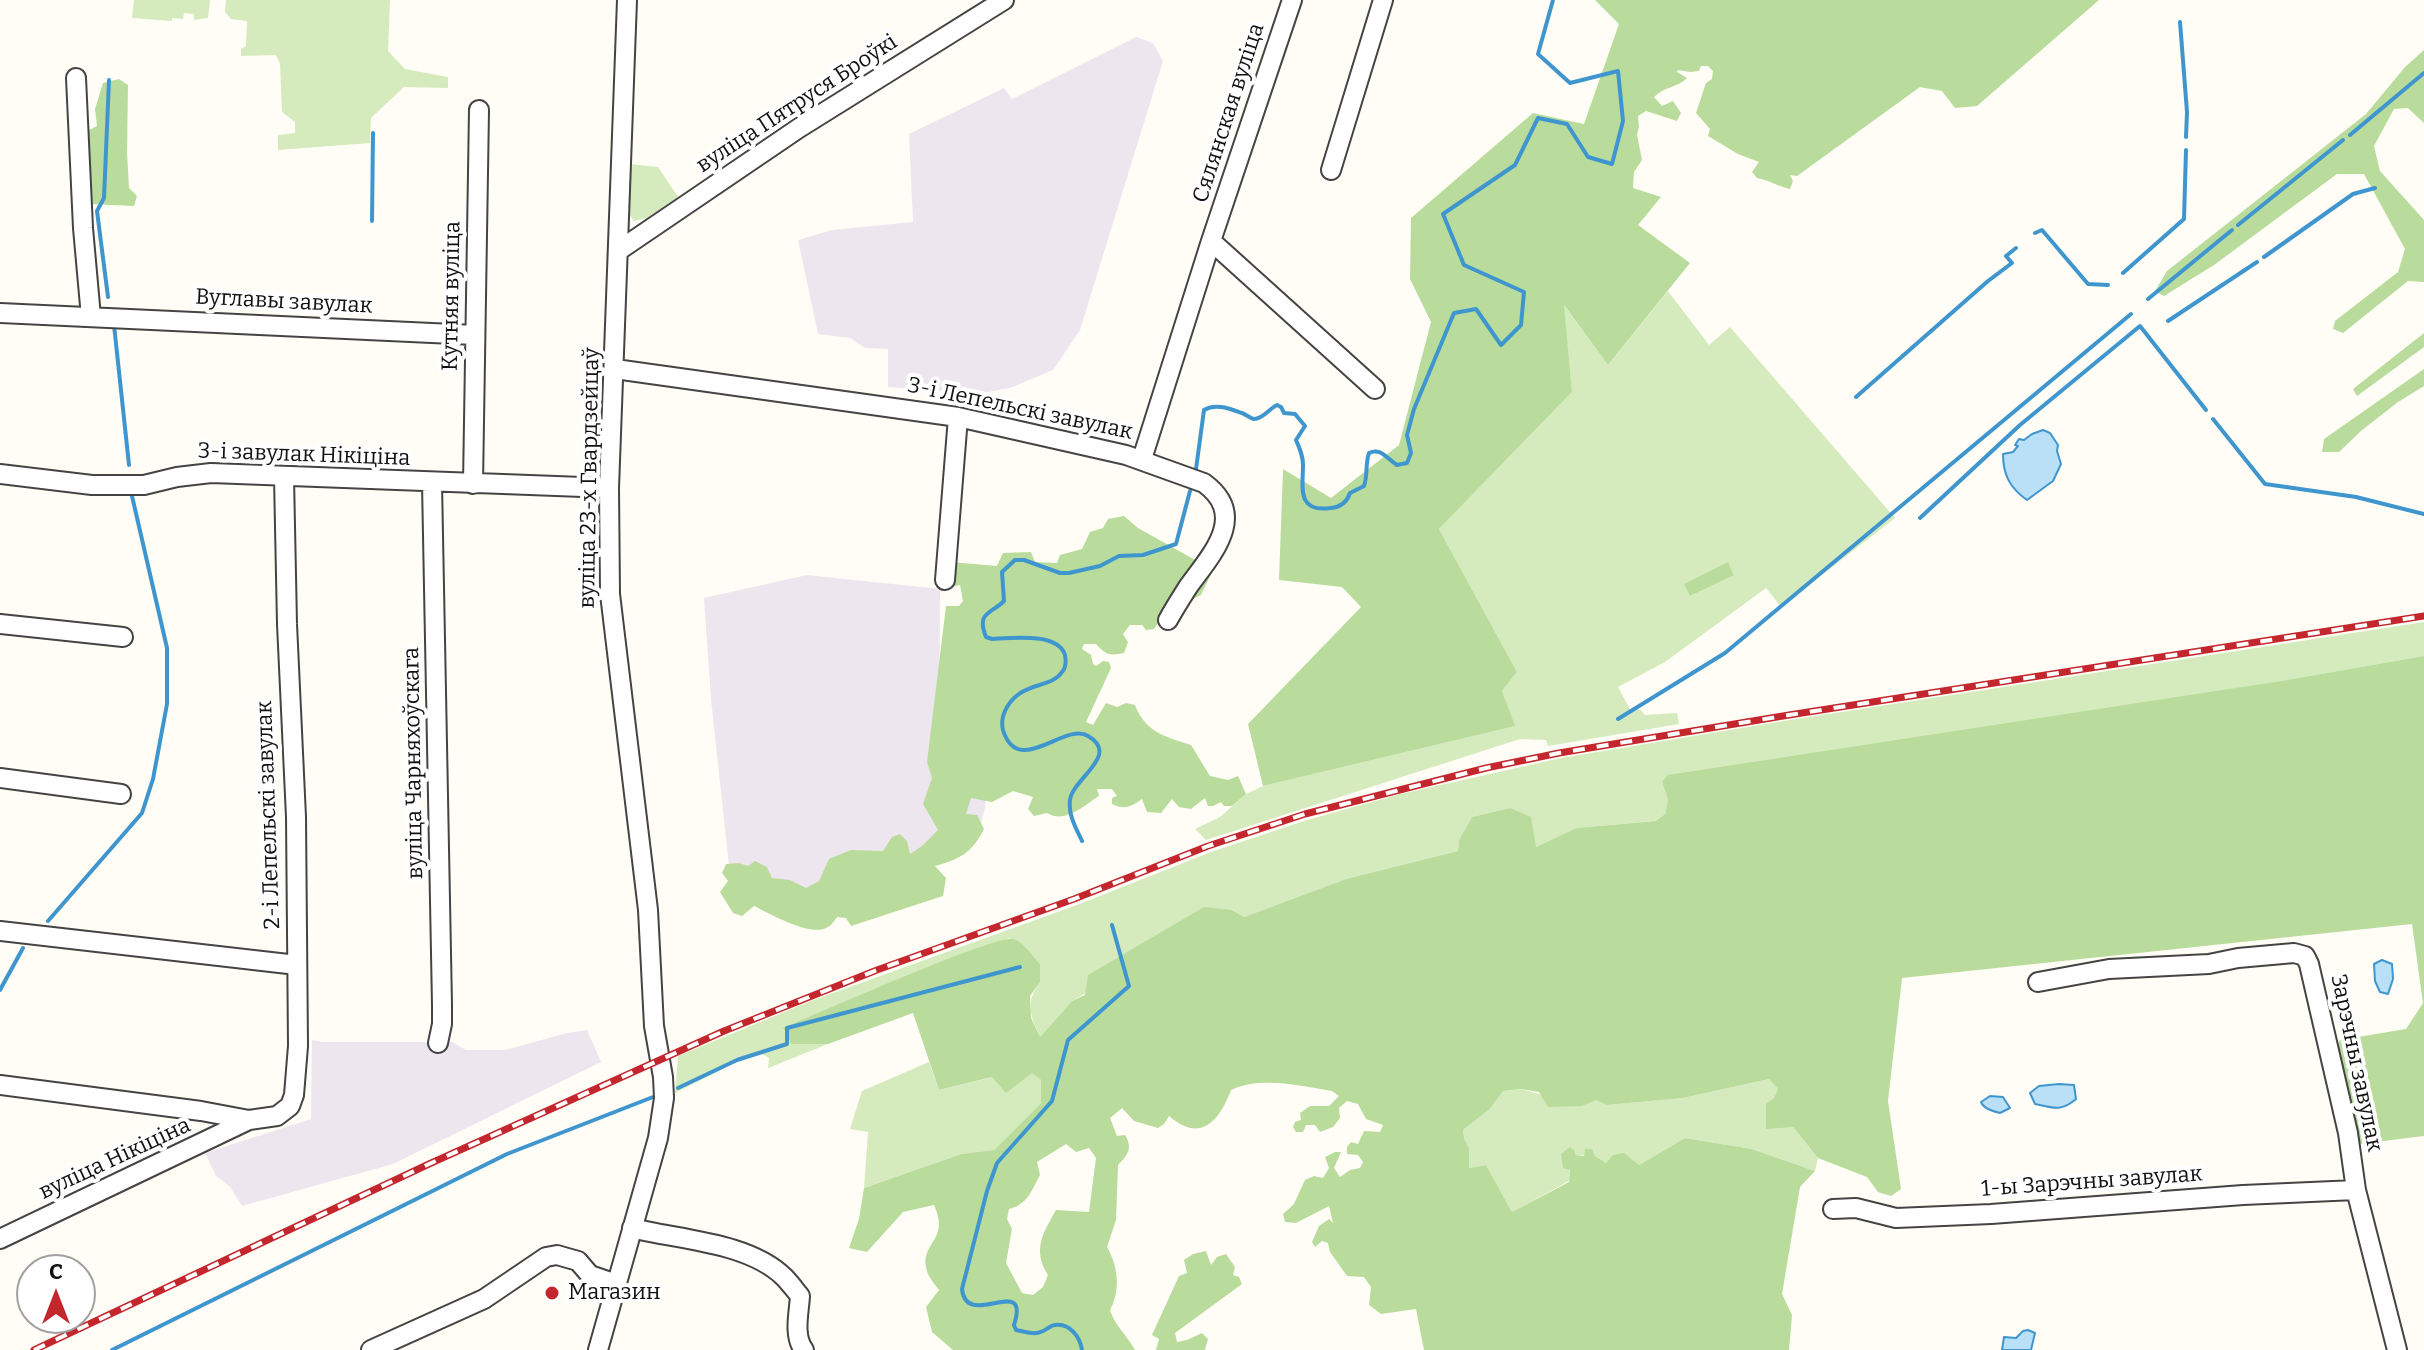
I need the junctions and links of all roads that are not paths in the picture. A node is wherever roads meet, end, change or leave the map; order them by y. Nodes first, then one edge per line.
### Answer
1 (627, 0) edge
2 (1004, 0) edge
3 (1292, 0) edge
4 (1383, 0) edge
5 (76, 78) dead end
6 (479, 110) dead end
7 (1331, 170) dead end
8 (1211, 241) junction
9 (618, 251) junction
10 (0, 313) edge
11 (91, 317) junction
12 (475, 335) junction
13 (615, 369) junction
14 (1375, 389) dead end
15 (958, 417) junction
16 (1142, 459) junction
17 (0, 474) edge
18 (284, 477) junction
19 (432, 483) junction
20 (473, 484) junction
21 (609, 488) junction
22 (945, 580) dead end
23 (1168, 620) dead end
24 (0, 624) edge
25 (123, 637) dead end
26 (0, 778) edge
27 (121, 794) dead end
28 (0, 931) edge
29 (297, 965) junction
30 (2038, 982) dead end
31 (438, 1043) dead end
32 (0, 1085) edge
33 (201, 1111) junction
34 (249, 1120) junction
35 (207, 1142) junction
36 (2356, 1190) junction
37 (1833, 1209) dead end
38 (632, 1228) junction
39 (0, 1239) edge
40 (616, 1284) junction
41 (371, 1350) edge
42 (598, 1350) edge
43 (804, 1350) edge
44 (2397, 1350) edge

1 - 9 street, вуліца 23-х Гвардзейцаў
2 - 9 street, вуліца Пятруся Броўкі
3 - 8 street, Сялянская вуліца
4 - 7 street
5 - 11 street
6 - 12 street, Кутняя вуліца
8 - 14 street
8 - 16 street, Сялянская вуліца
9 - 13 street, вуліца 23-х Гвардзейцаў
10 - 11 street, Вуглавы завулак
11 - 12 street, Вуглавы завулак
12 - 20 street, Кутняя вуліца
13 - 15 street, 3-і Лепельскі завулак
13 - 21 street, вуліца 23-х Гвардзейцаў
15 - 16 street, 3-і Лепельскі завулак
15 - 22 street
16 - 23 street, 3-і Лепельскі завулак
17 - 18 street, 3-і завулак Нікіціна
18 - 19 street, 3-і завулак Нікіціна
18 - 29 street, 2-і Лепельскі завулак
19 - 20 street, 3-і завулак Нікіціна
19 - 31 street, вуліца Чарняхоўскага
20 - 21 street, 3-і завулак Нікіціна
21 - 38 street, вуліца 23-х Гвардзейцаў
24 - 25 street
26 - 27 street
28 - 29 street
29 - 34 street, 2-і Лепельскі завулак
30 - 36 street, Зарэчны завулак
32 - 33 street
33 - 34 street
33 - 35 street
34 - 35 street, вуліца Нікіціна
35 - 39 street, вуліца Нікіціна
36 - 37 street, 1-ы Зарэчны завулак
36 - 44 street, Зарэчны завулак
38 - 40 street, вуліца 23-х Гвардзейцаў
38 - 43 street
40 - 41 street
40 - 42 street, вуліца 23-х Гвардзейцаў

